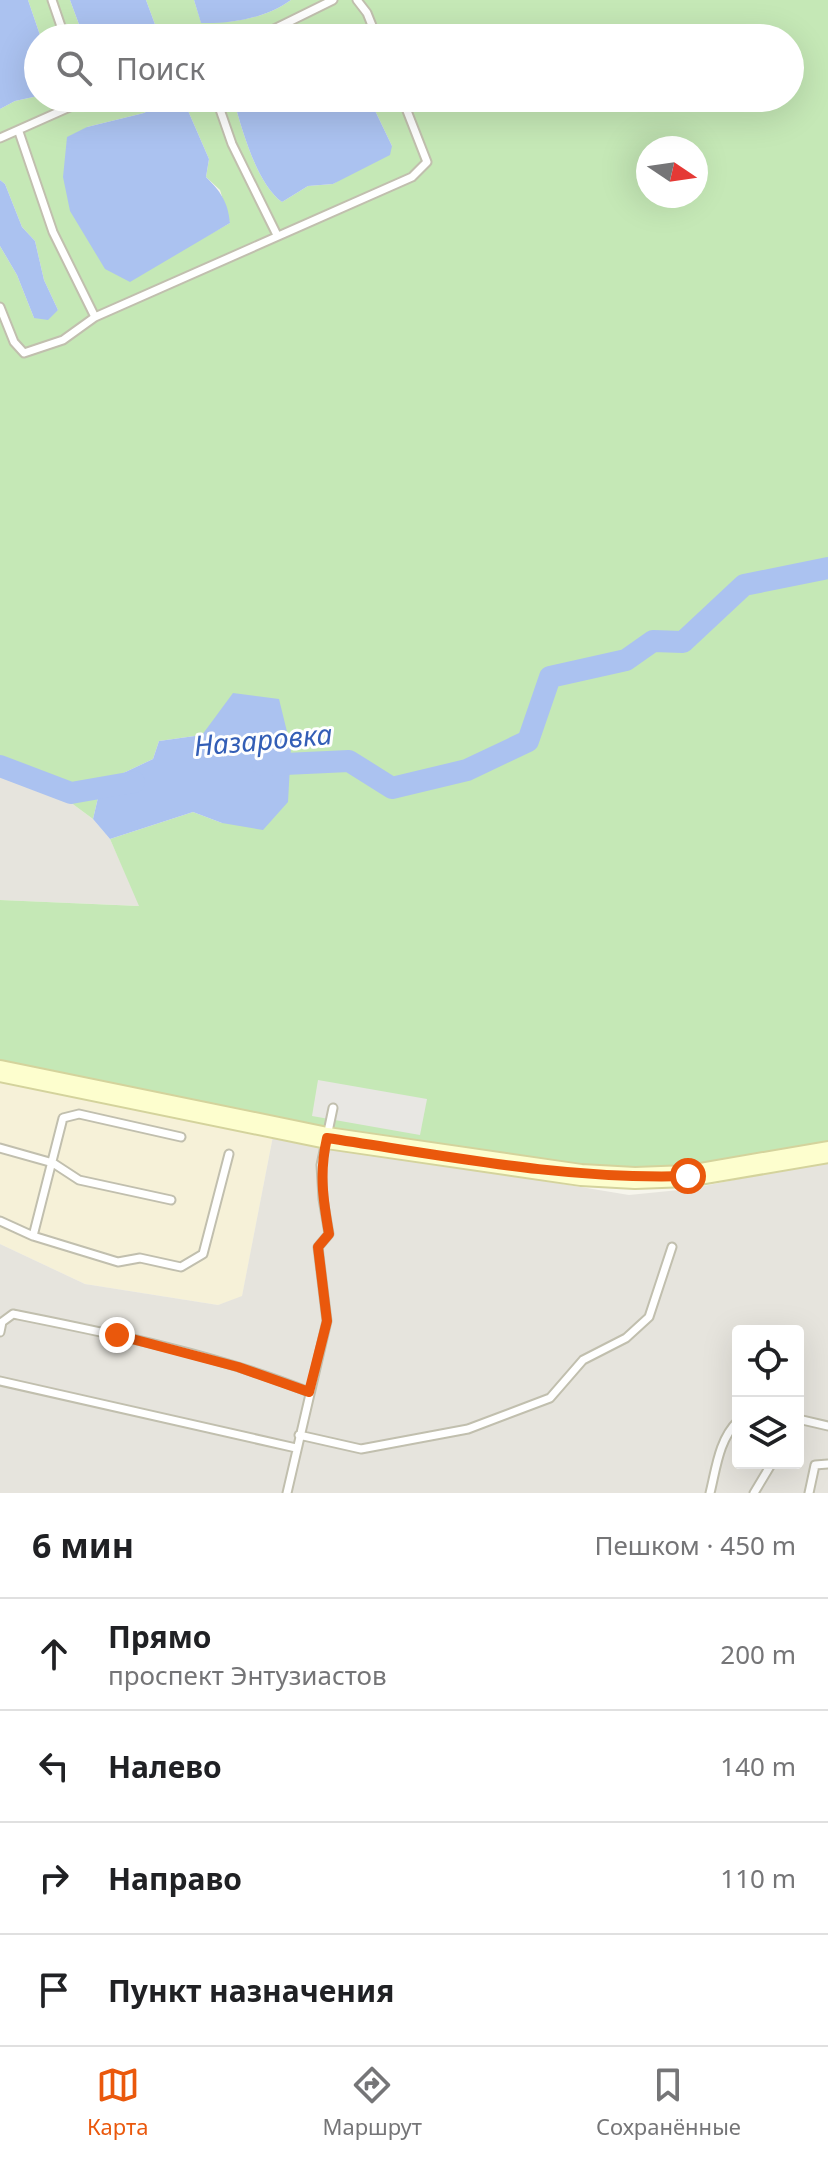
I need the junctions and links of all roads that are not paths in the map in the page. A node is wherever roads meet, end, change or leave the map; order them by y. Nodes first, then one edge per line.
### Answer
1 (52, 0) edge
2 (333, 0) edge
3 (357, 0) edge
4 (60, 24) edge
5 (284, 24) edge
6 (371, 24) edge
7 (60, 112) edge
8 (221, 112) edge
9 (407, 112) edge
10 (19, 132) junction
11 (0, 138) edge
12 (277, 235) junction
13 (0, 307) edge
14 (95, 317) junction
15 (0, 1071) edge
16 (333, 1108) dead end
17 (181, 1137) dead end
18 (327, 1138) junction
19 (0, 1148) edge
20 (828, 1152) edge
21 (229, 1154) dead end
22 (53, 1163) junction
23 (171, 1200) dead end
24 (0, 1221) edge
25 (33, 1236) junction
26 (672, 1247) dead end
27 (0, 1332) edge
28 (0, 1381) edge
29 (309, 1392) junction
30 (804, 1421) edge
31 (828, 1426) edge
32 (732, 1427) edge
33 (299, 1435) junction
34 (296, 1448) junction
35 (828, 1464) edge
36 (768, 1469) edge
37 (287, 1493) edge
38 (710, 1493) edge
39 (754, 1493) edge
40 (809, 1493) edge

1 - 4 lane
2 - 5 lane
3 - 6 lane
7 - 10 lane
8 - 12 lane
9 - 12 lane
10 - 11 lane
10 - 14 lane
12 - 14 lane
13 - 14 lane
15 - 18 street
16 - 18 lane
17 - 22 lane
18 - 20 street
18 - 29 lane
19 - 22 lane
21 - 25 lane
22 - 23 lane
22 - 25 lane
24 - 25 lane
26 - 33 lane
27 - 29 lane
28 - 34 lane
29 - 33 lane
30 - 31 lane
32 - 38 lane
33 - 34 lane
34 - 37 lane
35 - 40 lane
36 - 39 lane

